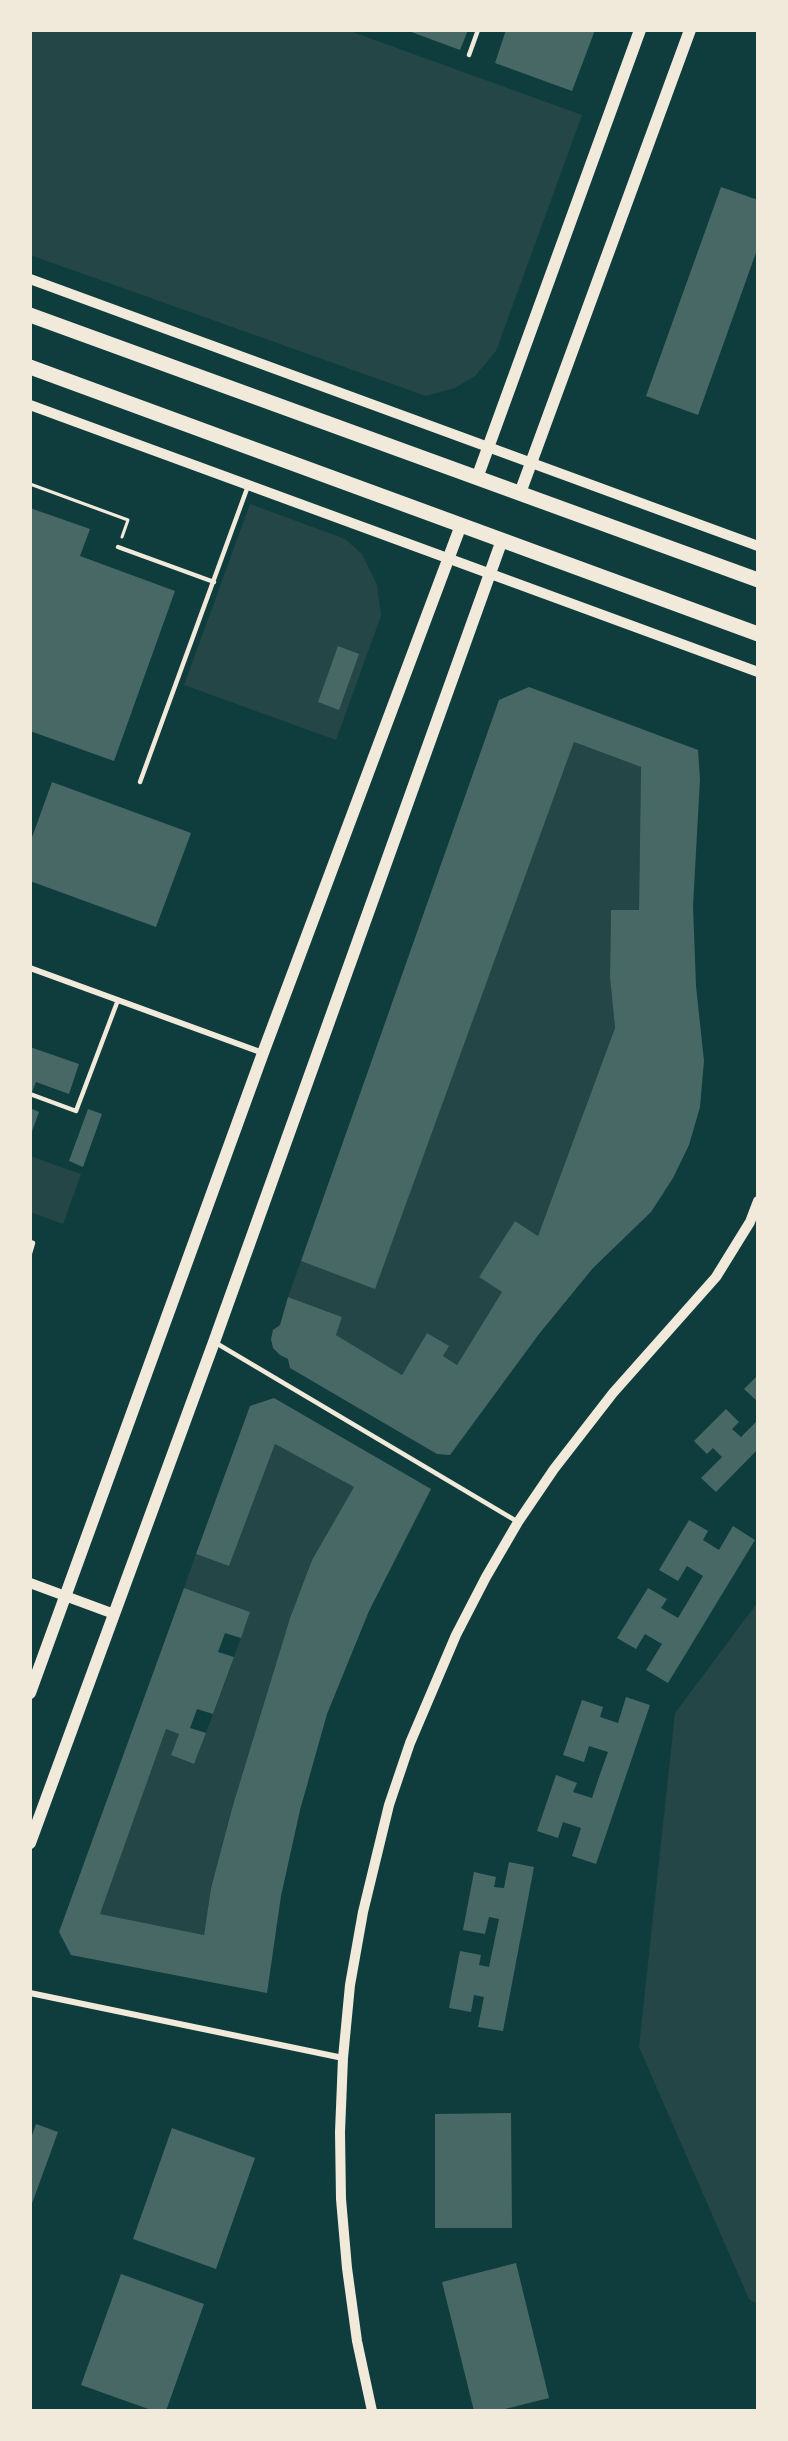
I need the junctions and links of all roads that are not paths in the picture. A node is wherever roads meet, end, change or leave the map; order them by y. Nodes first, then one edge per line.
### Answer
1 (478, 30) edge
2 (640, 30) edge
3 (690, 30) edge
4 (469, 55) dead end
5 (30, 279) edge
6 (30, 315) edge
7 (30, 367) edge
8 (30, 405) edge
9 (488, 447) junction
10 (531, 463) junction
11 (477, 478) junction
12 (249, 485) junction
13 (520, 494) junction
14 (461, 525) junction
15 (502, 540) junction
16 (758, 546) edge
17 (118, 547) road end
18 (449, 558) junction
19 (490, 573) junction
20 (758, 580) edge
21 (214, 582) junction
22 (758, 634) edge
23 (758, 672) edge
24 (140, 782) dead end
25 (30, 968) edge
26 (118, 1000) junction
27 (263, 1053) junction
28 (30, 1094) edge
29 (758, 1201) edge
30 (30, 1242) edge
31 (30, 1253) edge
32 (214, 1342) junction
33 (518, 1522) junction
34 (30, 1583) edge
35 (66, 1596) junction
36 (114, 1614) junction
37 (30, 1693) edge
38 (30, 1844) edge
39 (30, 1994) edge
40 (343, 2058) junction
41 (372, 2411) edge

1 - 4 lane
2 - 9 main road
3 - 10 main road
5 - 9 street
6 - 11 main road
7 - 14 main road
8 - 12 street
9 - 10 street
9 - 11 main road
10 - 13 main road
10 - 16 street
11 - 13 main road
12 - 18 street
12 - 21 lane
13 - 20 main road
14 - 15 main road
14 - 18 main road
15 - 19 main road
15 - 22 main road
17 - 21 lane
18 - 19 street
18 - 27 main road
19 - 23 street
19 - 32 main road
21 - 24 lane
25 - 26 street
26 - 27 street
26 - 28 lane
27 - 35 main road
29 - 33 street
30 - 31 lane
32 - 33 lane
32 - 36 main road
33 - 40 street
34 - 35 street
35 - 36 street
35 - 37 main road
36 - 38 main road
39 - 40 street
40 - 41 street

